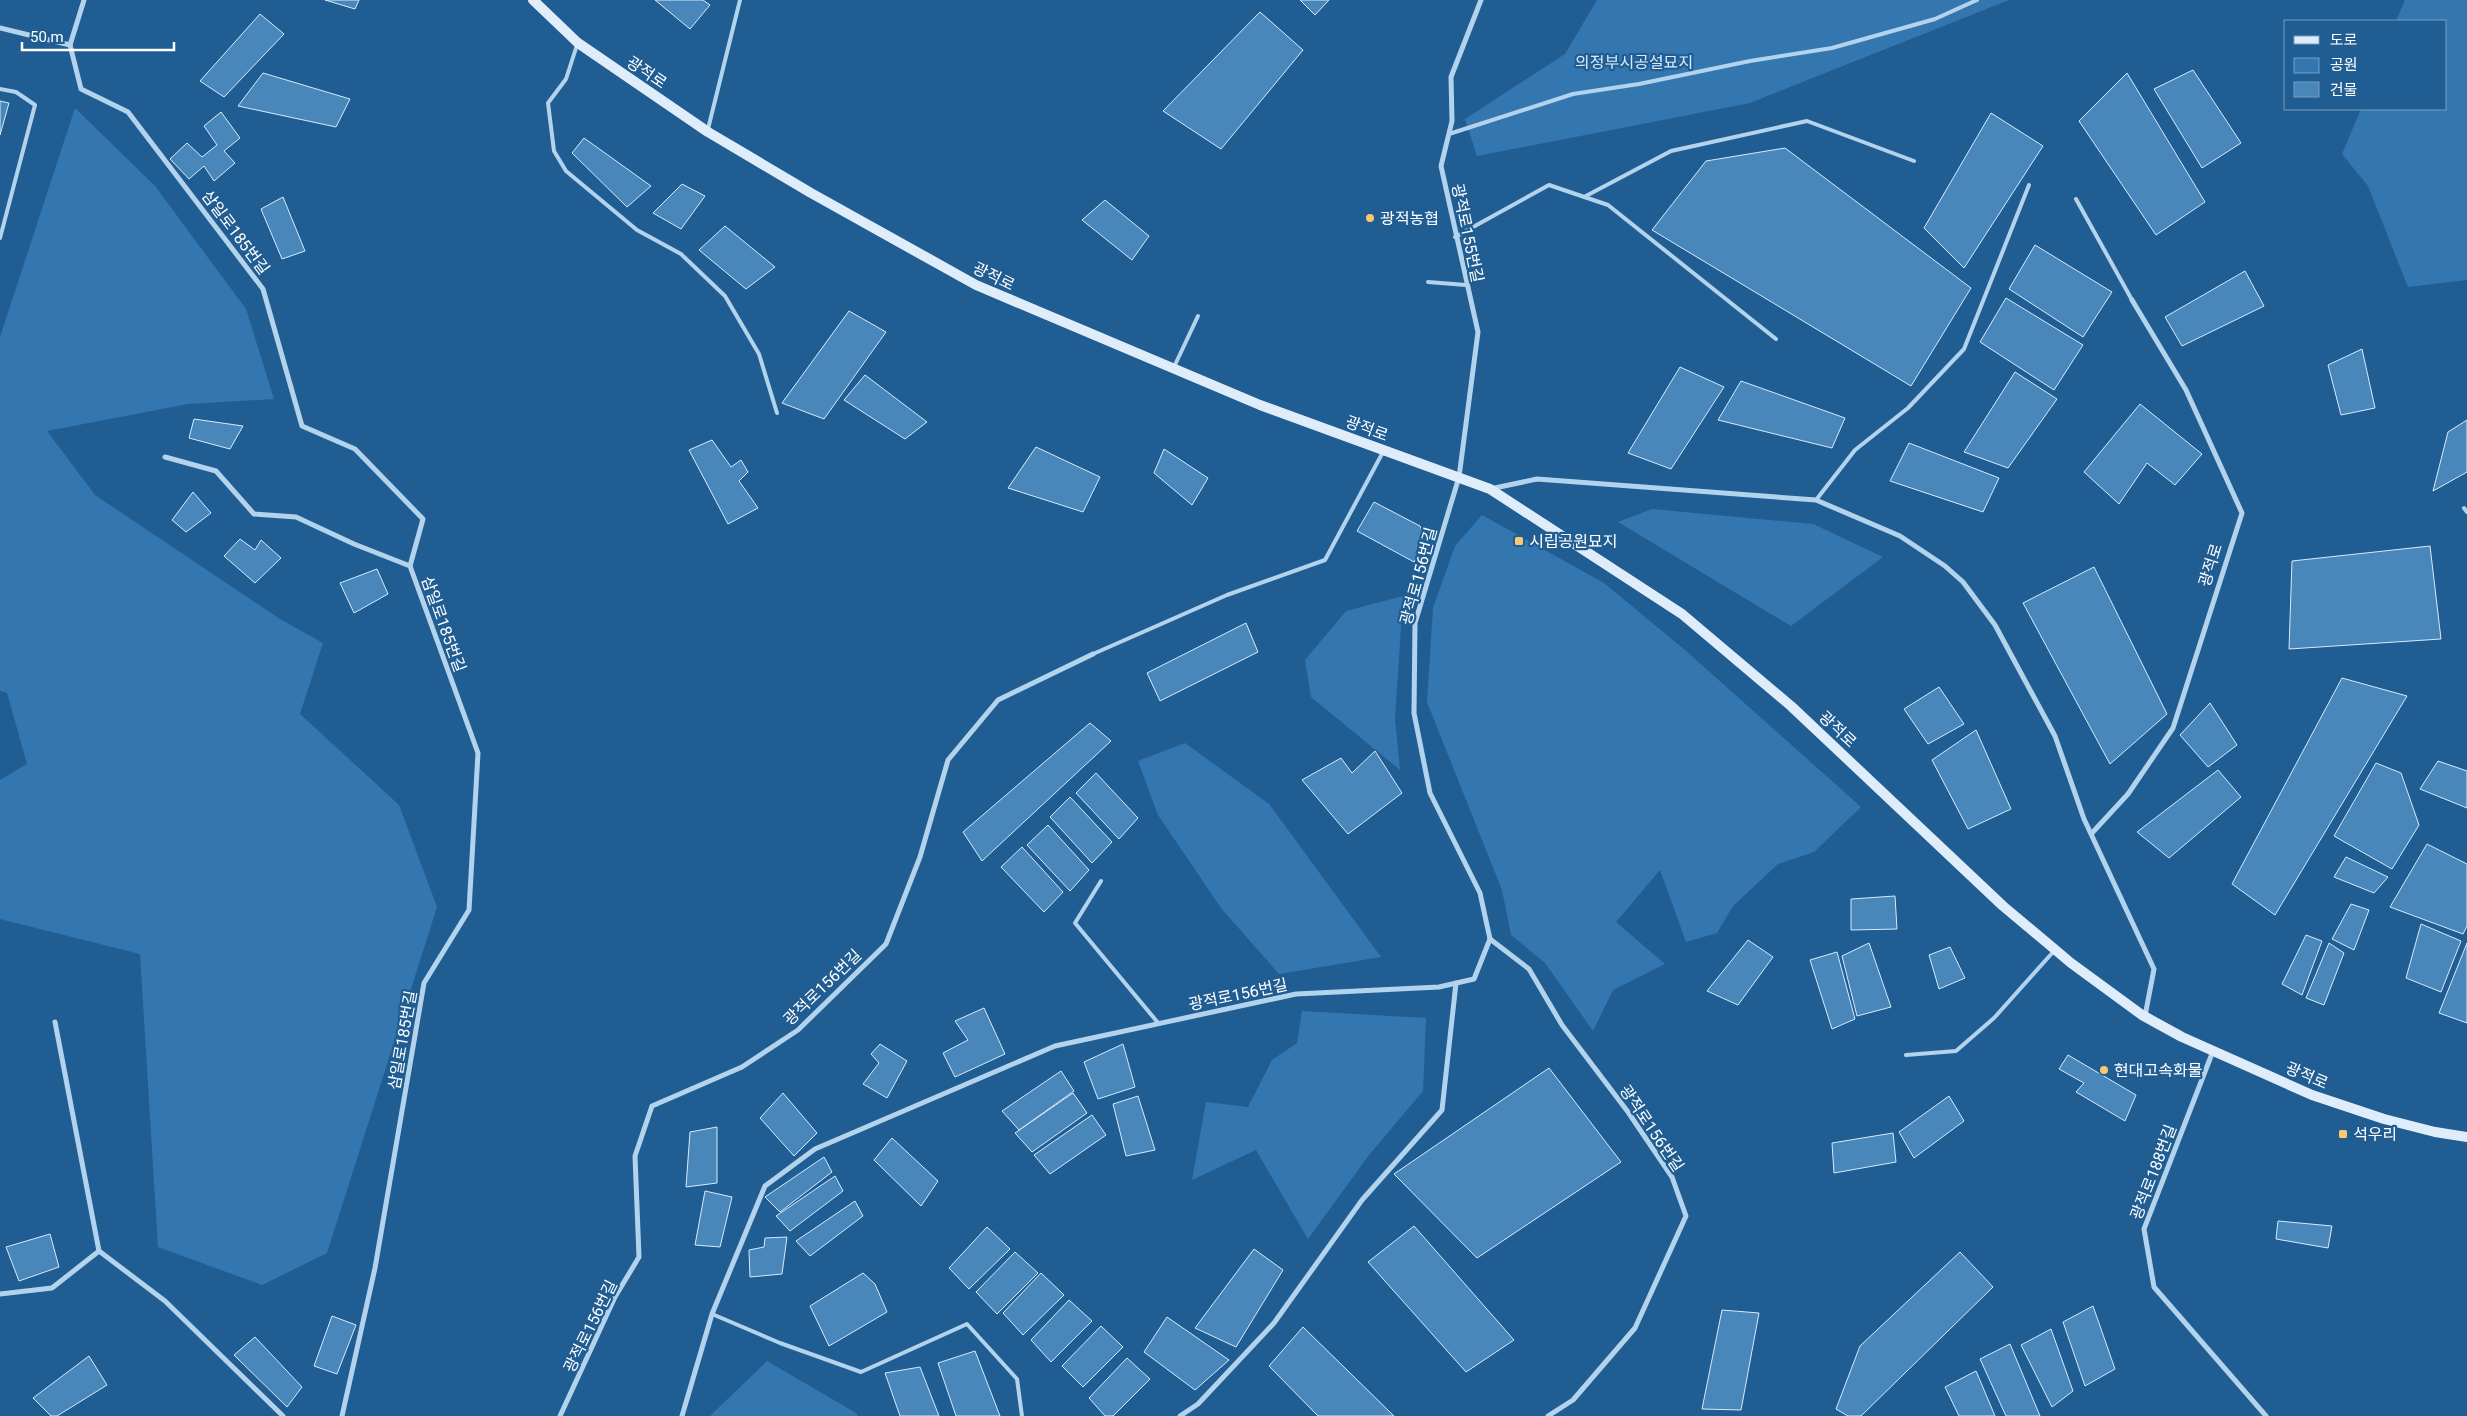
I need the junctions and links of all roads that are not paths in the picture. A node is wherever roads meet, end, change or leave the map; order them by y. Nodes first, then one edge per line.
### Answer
1 (84, 0) edge
2 (533, 0) edge
3 (740, 0) edge
4 (1481, 0) edge
5 (1977, 0) edge
6 (0, 28) edge
7 (578, 43) junction
8 (70, 45) junction
9 (0, 89) edge
10 (708, 132) junction
11 (1449, 134) junction
12 (1914, 161) dead end
13 (2029, 185) dead end
14 (1584, 197) junction
15 (2076, 198) dead end
16 (1455, 237) junction
17 (0, 238) edge
18 (1428, 282) dead end
19 (1466, 285) junction
20 (2132, 300) joint
21 (1198, 316) dead end
22 (1776, 339) dead end
23 (1174, 369) junction
24 (777, 413) dead end
25 (1384, 450) junction
26 (164, 456) dead end
27 (1459, 477) junction
28 (1490, 489) junction
29 (1816, 500) junction
30 (2464, 508) dead end
31 (2467, 512) edge
32 (410, 566) junction
33 (1093, 654) joint
34 (2092, 834) junction
35 (1101, 881) dead end
36 (1490, 939) junction
37 (2055, 950) junction
38 (1456, 983) junction
39 (2145, 1016) junction
40 (55, 1022) dead end
41 (1160, 1024) junction
42 (2214, 1050) junction
43 (1906, 1055) dead end
44 (2467, 1137) edge
45 (99, 1251) junction
46 (0, 1294) edge
47 (712, 1314) junction
48 (283, 1416) edge
49 (342, 1416) edge
50 (560, 1416) edge
51 (682, 1416) edge
52 (1022, 1416) edge
53 (1180, 1416) edge
54 (1548, 1416) edge
55 (2266, 1416) edge

1 - 8 street
2 - 7 main road, 광적로
3 - 10 lane
4 - 11 street, 광적로155번길
5 - 11 lane
6 - 8 street
7 - 10 main road, 광적로
7 - 24 lane
8 - 32 street, 삼일로185번길
9 - 17 lane
10 - 23 main road, 광적로
11 - 16 street, 광적로155번길
12 - 14 lane
13 - 29 lane
14 - 16 lane
14 - 22 lane
15 - 20 lane
16 - 19 street, 광적로155번길
18 - 19 lane
19 - 27 street, 광적로155번길
20 - 34 street, 광적로
21 - 23 lane
23 - 25 main road, 광적로
25 - 27 main road, 광적로
25 - 33 lane
26 - 32 street, 삼일로185번길
27 - 28 main road, 광적로
27 - 36 street, 광적로156번길
28 - 29 street
28 - 37 main road, 광적로
29 - 34 street
30 - 31 lane
32 - 49 street, 삼일로185번길
33 - 50 street, 광적로156번길
34 - 39 street
35 - 41 lane
36 - 38 street, 광적로156번길
36 - 54 street, 광적로156번길
37 - 39 main road, 광적로
37 - 43 lane
38 - 41 street, 광적로156번길
38 - 53 street
39 - 42 main road, 광적로
40 - 45 street
41 - 47 street, 광적로156번길
42 - 44 main road, 광적로
42 - 55 street, 광적로188번길
45 - 46 street
45 - 48 street
47 - 51 street, 광적로156번길
47 - 52 lane

